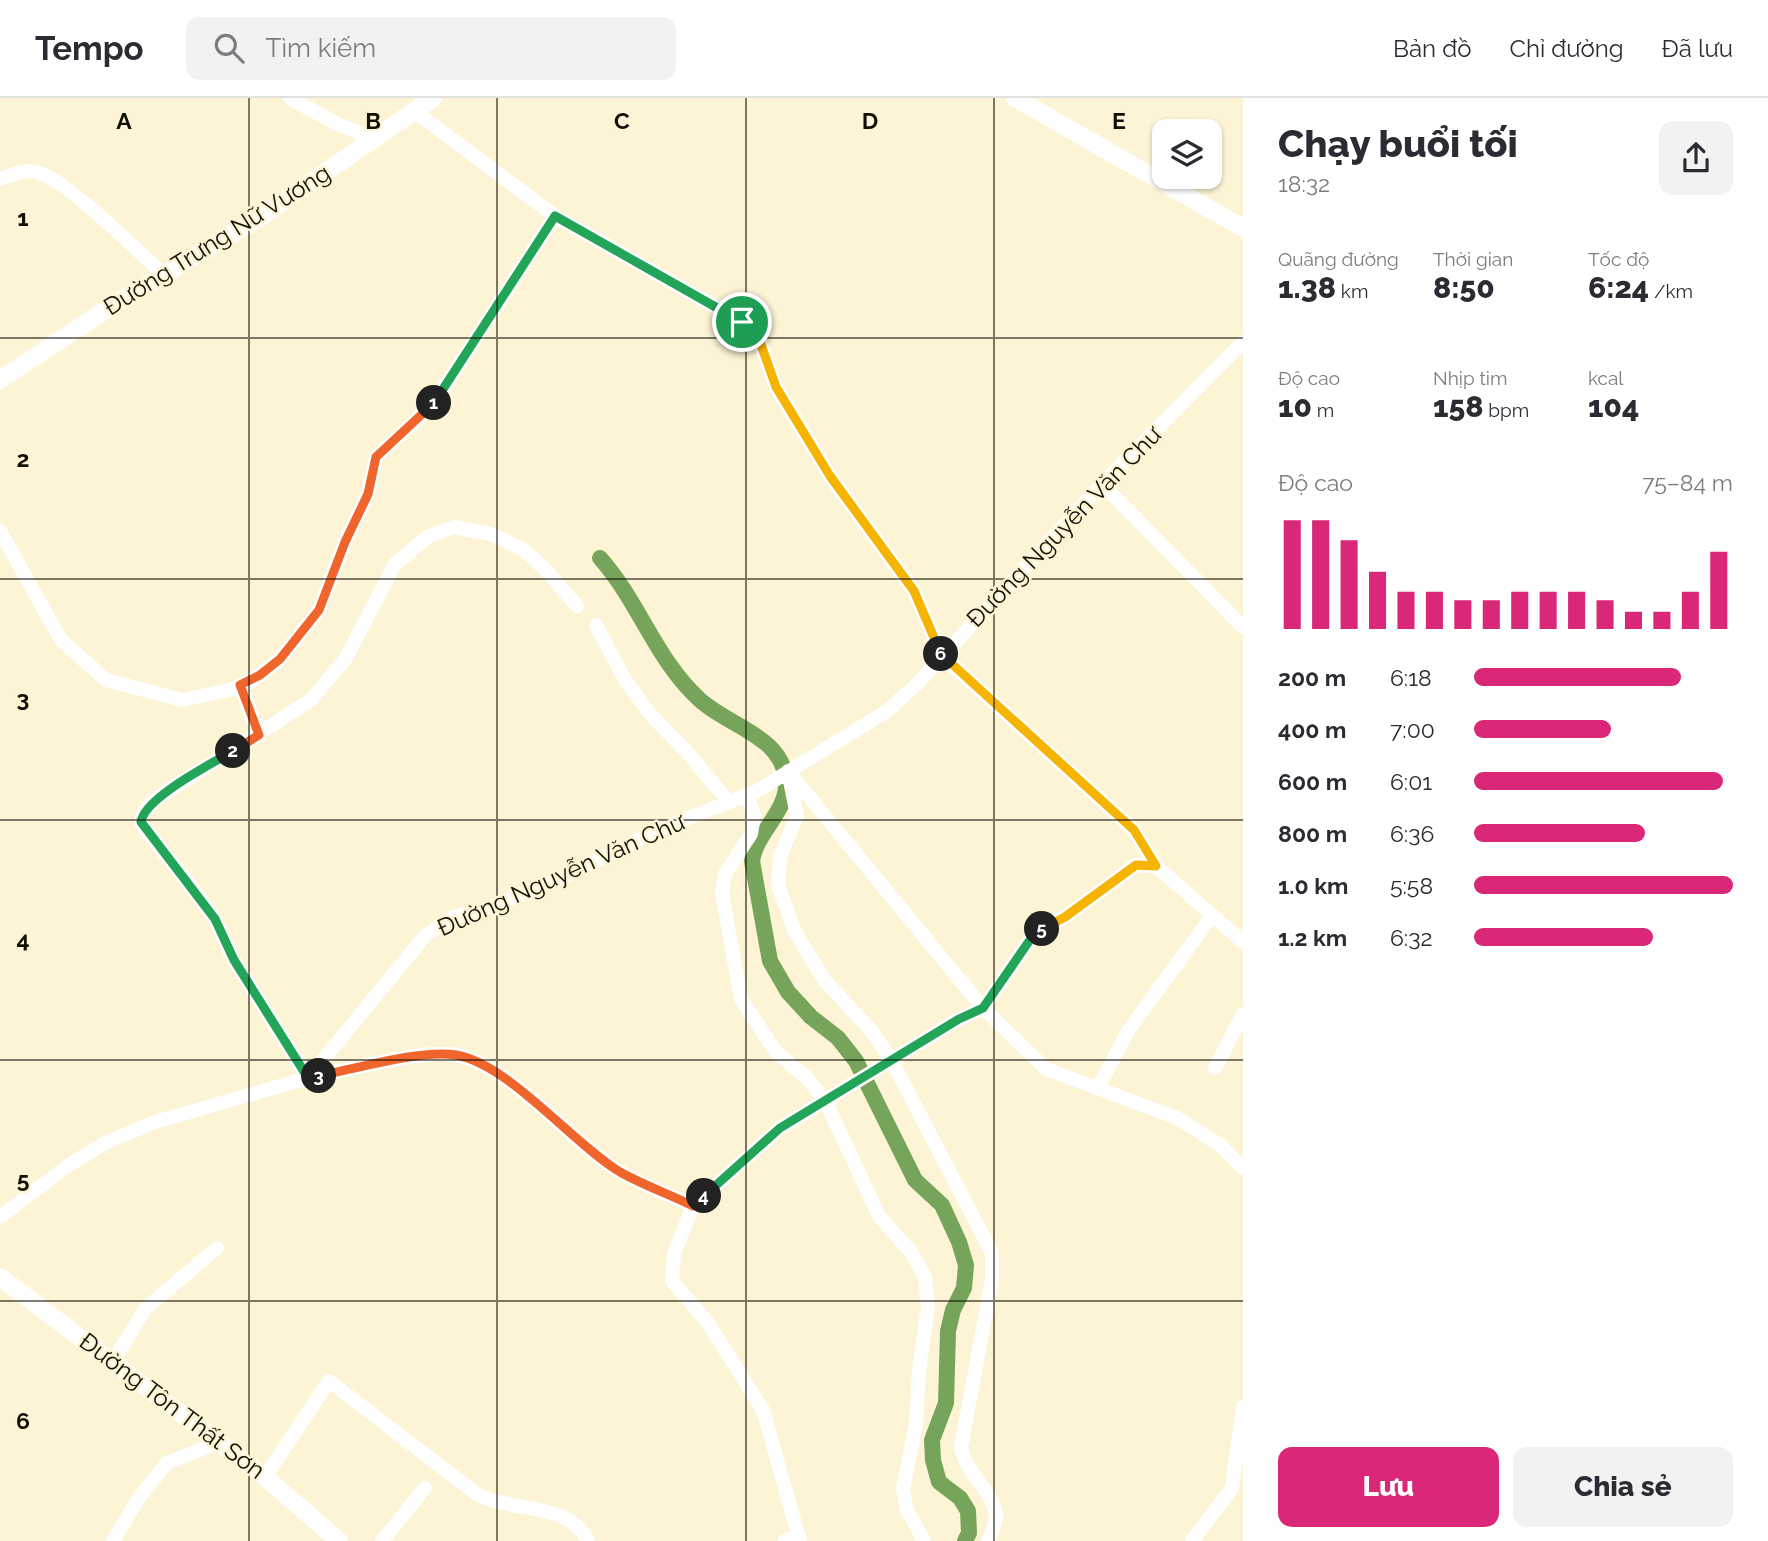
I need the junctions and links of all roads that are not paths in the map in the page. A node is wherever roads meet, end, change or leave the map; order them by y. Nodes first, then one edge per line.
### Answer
1 (290, 98) edge
2 (433, 98) edge
3 (1015, 98) edge
4 (1037, 103) edge
5 (414, 111) junction
6 (374, 138) junction
7 (0, 179) edge
8 (555, 216) junction
9 (1243, 228) edge
10 (164, 275) junction
11 (1243, 342) edge
12 (0, 380) edge
13 (1102, 484) junction
14 (0, 531) edge
15 (578, 606) dead end
16 (596, 625) dead end
17 (1243, 627) edge
18 (942, 656) junction
19 (242, 691) junction
20 (257, 729) junction
21 (783, 775) junction
22 (752, 793) junction
23 (728, 801) junction
24 (1156, 866) junction
25 (1211, 917) junction
26 (1243, 942) edge
27 (983, 1008) junction
28 (1243, 1014) edge
29 (891, 1062) junction
30 (1215, 1068) dead end
31 (308, 1078) junction
32 (1098, 1088) junction
33 (825, 1100) junction
34 (1243, 1168) edge
35 (693, 1206) junction
36 (0, 1217) edge
37 (217, 1248) dead end
38 (0, 1277) edge
39 (113, 1361) junction
40 (1243, 1407) edge
41 (219, 1442) junction
42 (265, 1477) junction
43 (425, 1488) dead end
44 (799, 1538) edge
45 (113, 1541) edge
46 (339, 1541) edge
47 (382, 1541) edge
48 (588, 1541) edge
49 (784, 1541) edge
50 (924, 1541) edge
51 (988, 1541) edge
52 (1192, 1541) edge

1 - 6 street
2 - 5 street, Đường Trưng Nữ Vương
3 - 4 street
4 - 9 street
5 - 6 street, Đường Trưng Nữ Vương
5 - 8 street
6 - 10 street, Đường Trưng Nữ Vương
7 - 10 street
8 - 18 street
8 - 19 street
10 - 12 street, Đường Trưng Nữ Vương
11 - 13 street, Đường Nguyễn Văn Chư
13 - 17 street
13 - 18 street, Đường Nguyễn Văn Chư
14 - 19 street
15 - 20 street
16 - 23 street
18 - 21 street, Đường Nguyễn Văn Chư
18 - 24 street
19 - 20 street
20 - 31 street
21 - 22 street, Đường Nguyễn Văn Chư
21 - 27 street
21 - 29 street
22 - 23 street, Đường Nguyễn Văn Chư
22 - 33 street
23 - 31 street, Đường Nguyễn Văn Chư
24 - 25 street
24 - 27 street
25 - 26 street
25 - 32 street
27 - 29 street
27 - 32 street
28 - 30 street
29 - 33 street
29 - 51 street
31 - 35 street
31 - 36 street
32 - 34 street
33 - 35 street
33 - 50 street
35 - 44 street
37 - 39 street
38 - 39 street, Đường Tôn Thất Sơn
39 - 41 street, Đường Tôn Thất Sơn
40 - 52 street
41 - 42 street, Đường Tôn Thất Sơn
41 - 45 street
42 - 46 street, Đường Tôn Thất Sơn
42 - 48 street
43 - 47 street
44 - 49 street

